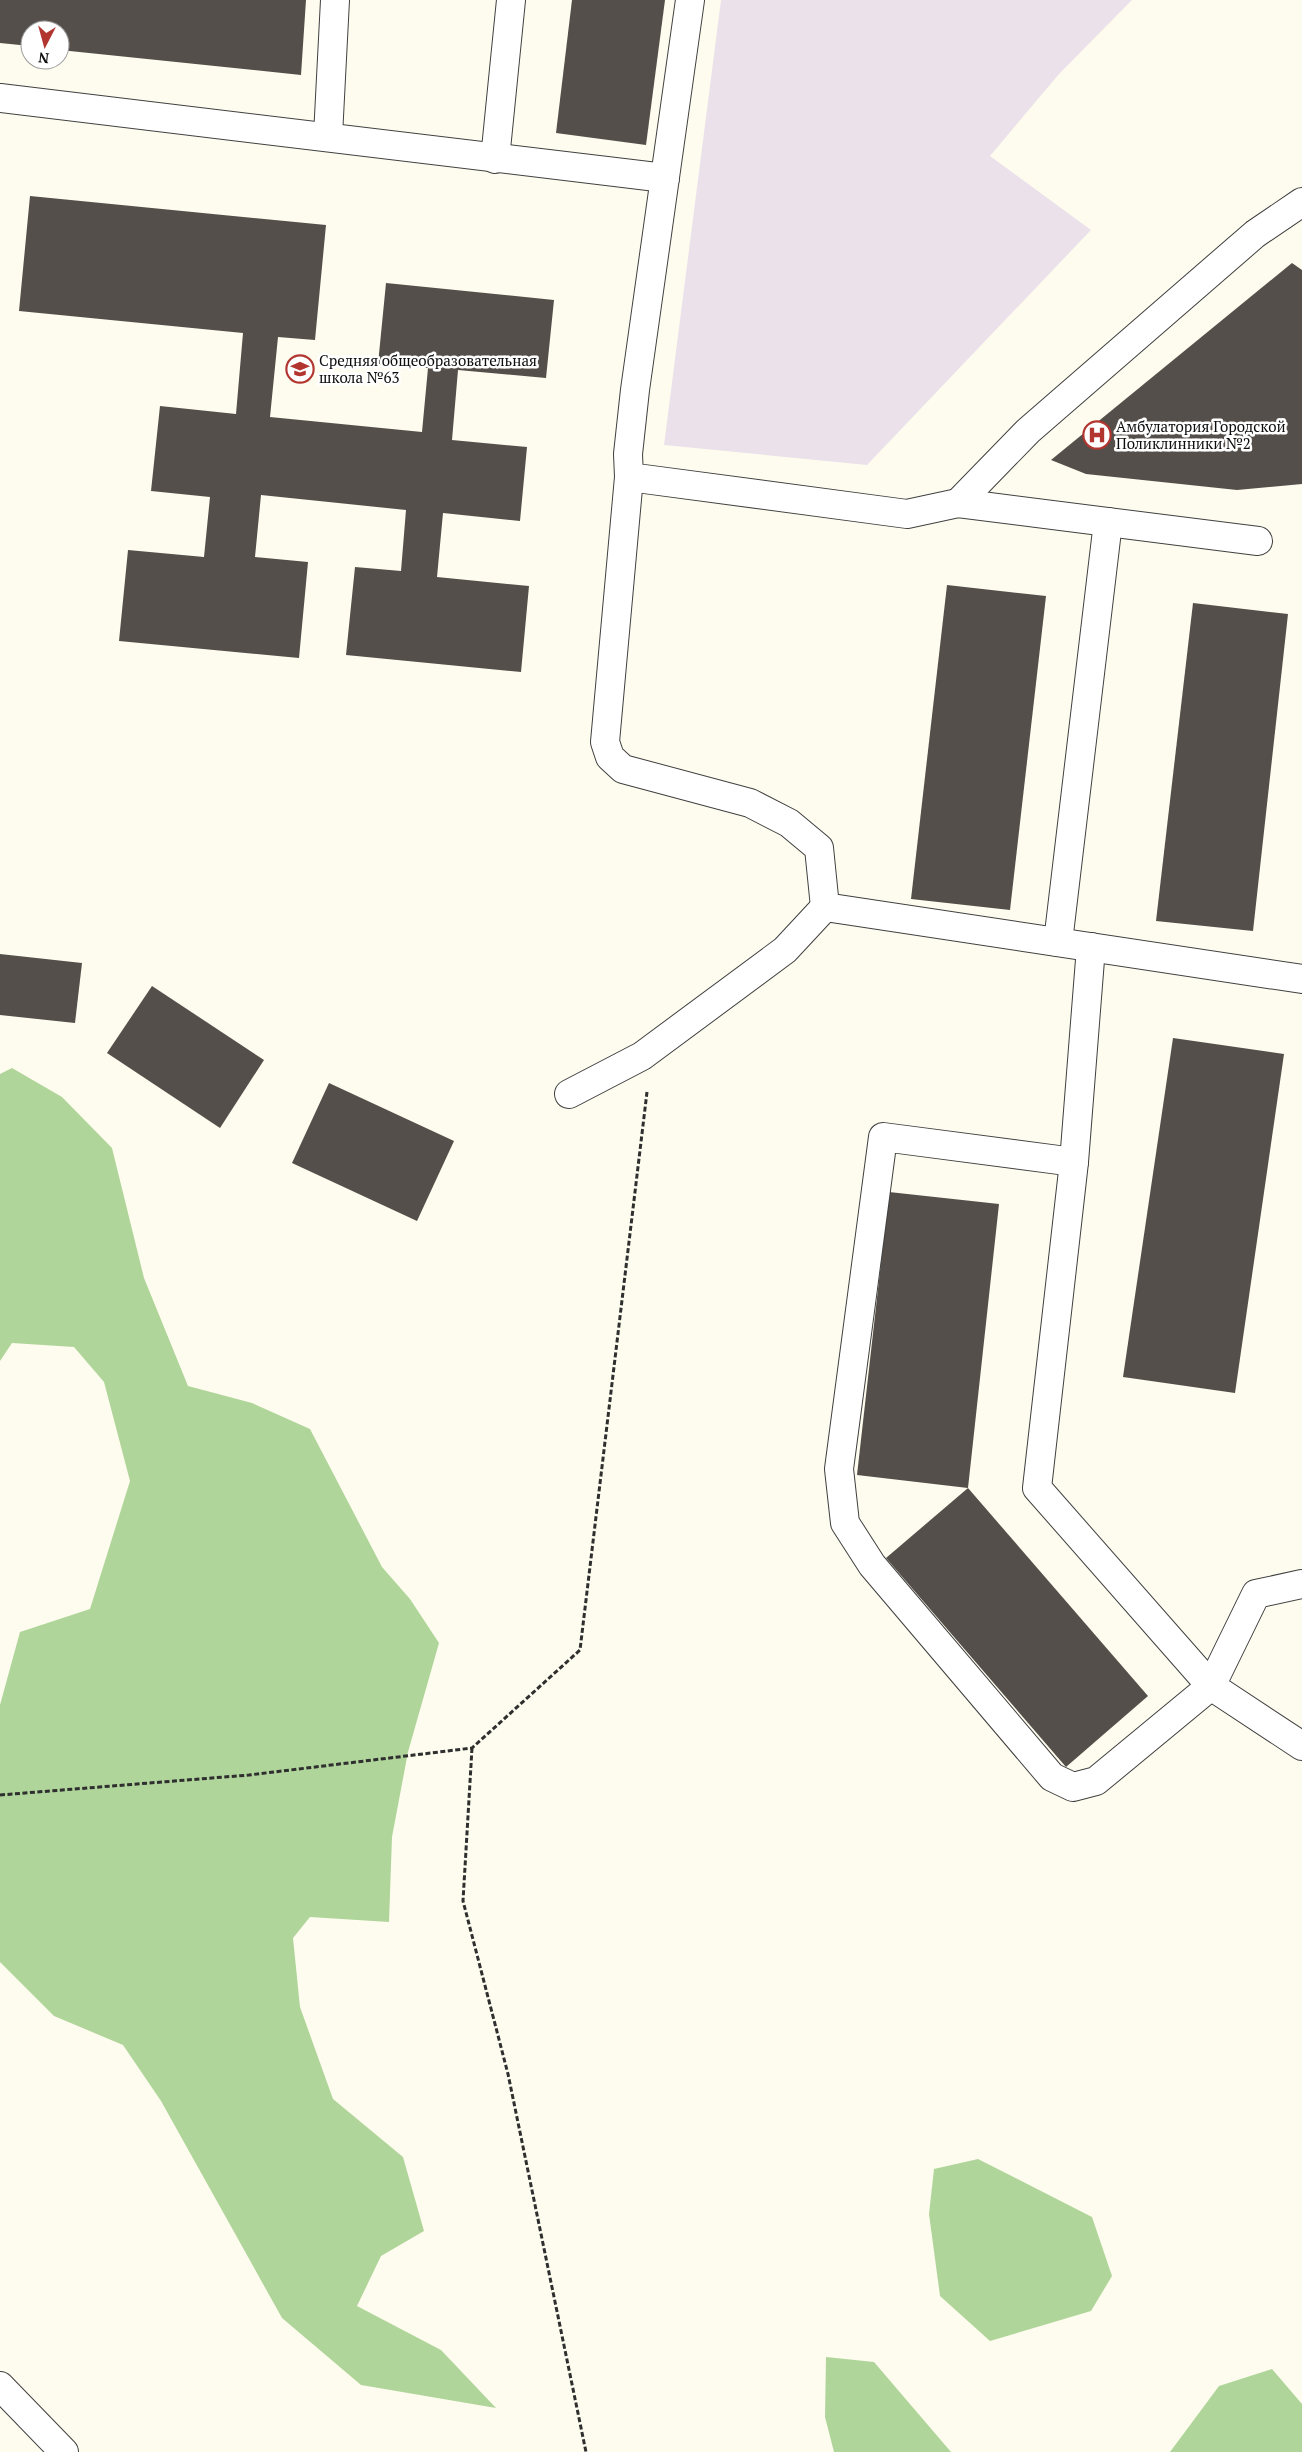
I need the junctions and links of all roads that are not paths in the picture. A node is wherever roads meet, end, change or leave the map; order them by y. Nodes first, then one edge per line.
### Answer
1 (335, 0) edge
2 (511, 0) edge
3 (690, 0) edge
4 (0, 98) edge
5 (328, 136) junction
6 (495, 159) junction
7 (665, 178) junction
8 (1302, 202) edge
9 (629, 477) junction
10 (958, 503) junction
11 (1108, 522) junction
12 (1258, 541) dead end
13 (825, 907) junction
14 (1058, 942) junction
15 (1091, 947) junction
16 (1301, 971) edge
17 (569, 1094) dead end
18 (1074, 1162) junction
19 (1302, 1584) edge
20 (1211, 1686) junction
21 (1302, 1746) edge
22 (0, 2386) edge
23 (64, 2452) edge

1 - 5 street
2 - 6 street
3 - 7 street
4 - 5 street
5 - 6 street
6 - 7 street
7 - 9 street
8 - 10 street
9 - 10 street
9 - 13 street
10 - 11 street
11 - 12 street
11 - 14 street
13 - 14 street
13 - 17 street
14 - 15 street
15 - 16 street
15 - 18 street
18 - 20 street
18 - 20 street
19 - 20 street
20 - 21 street
22 - 23 street

